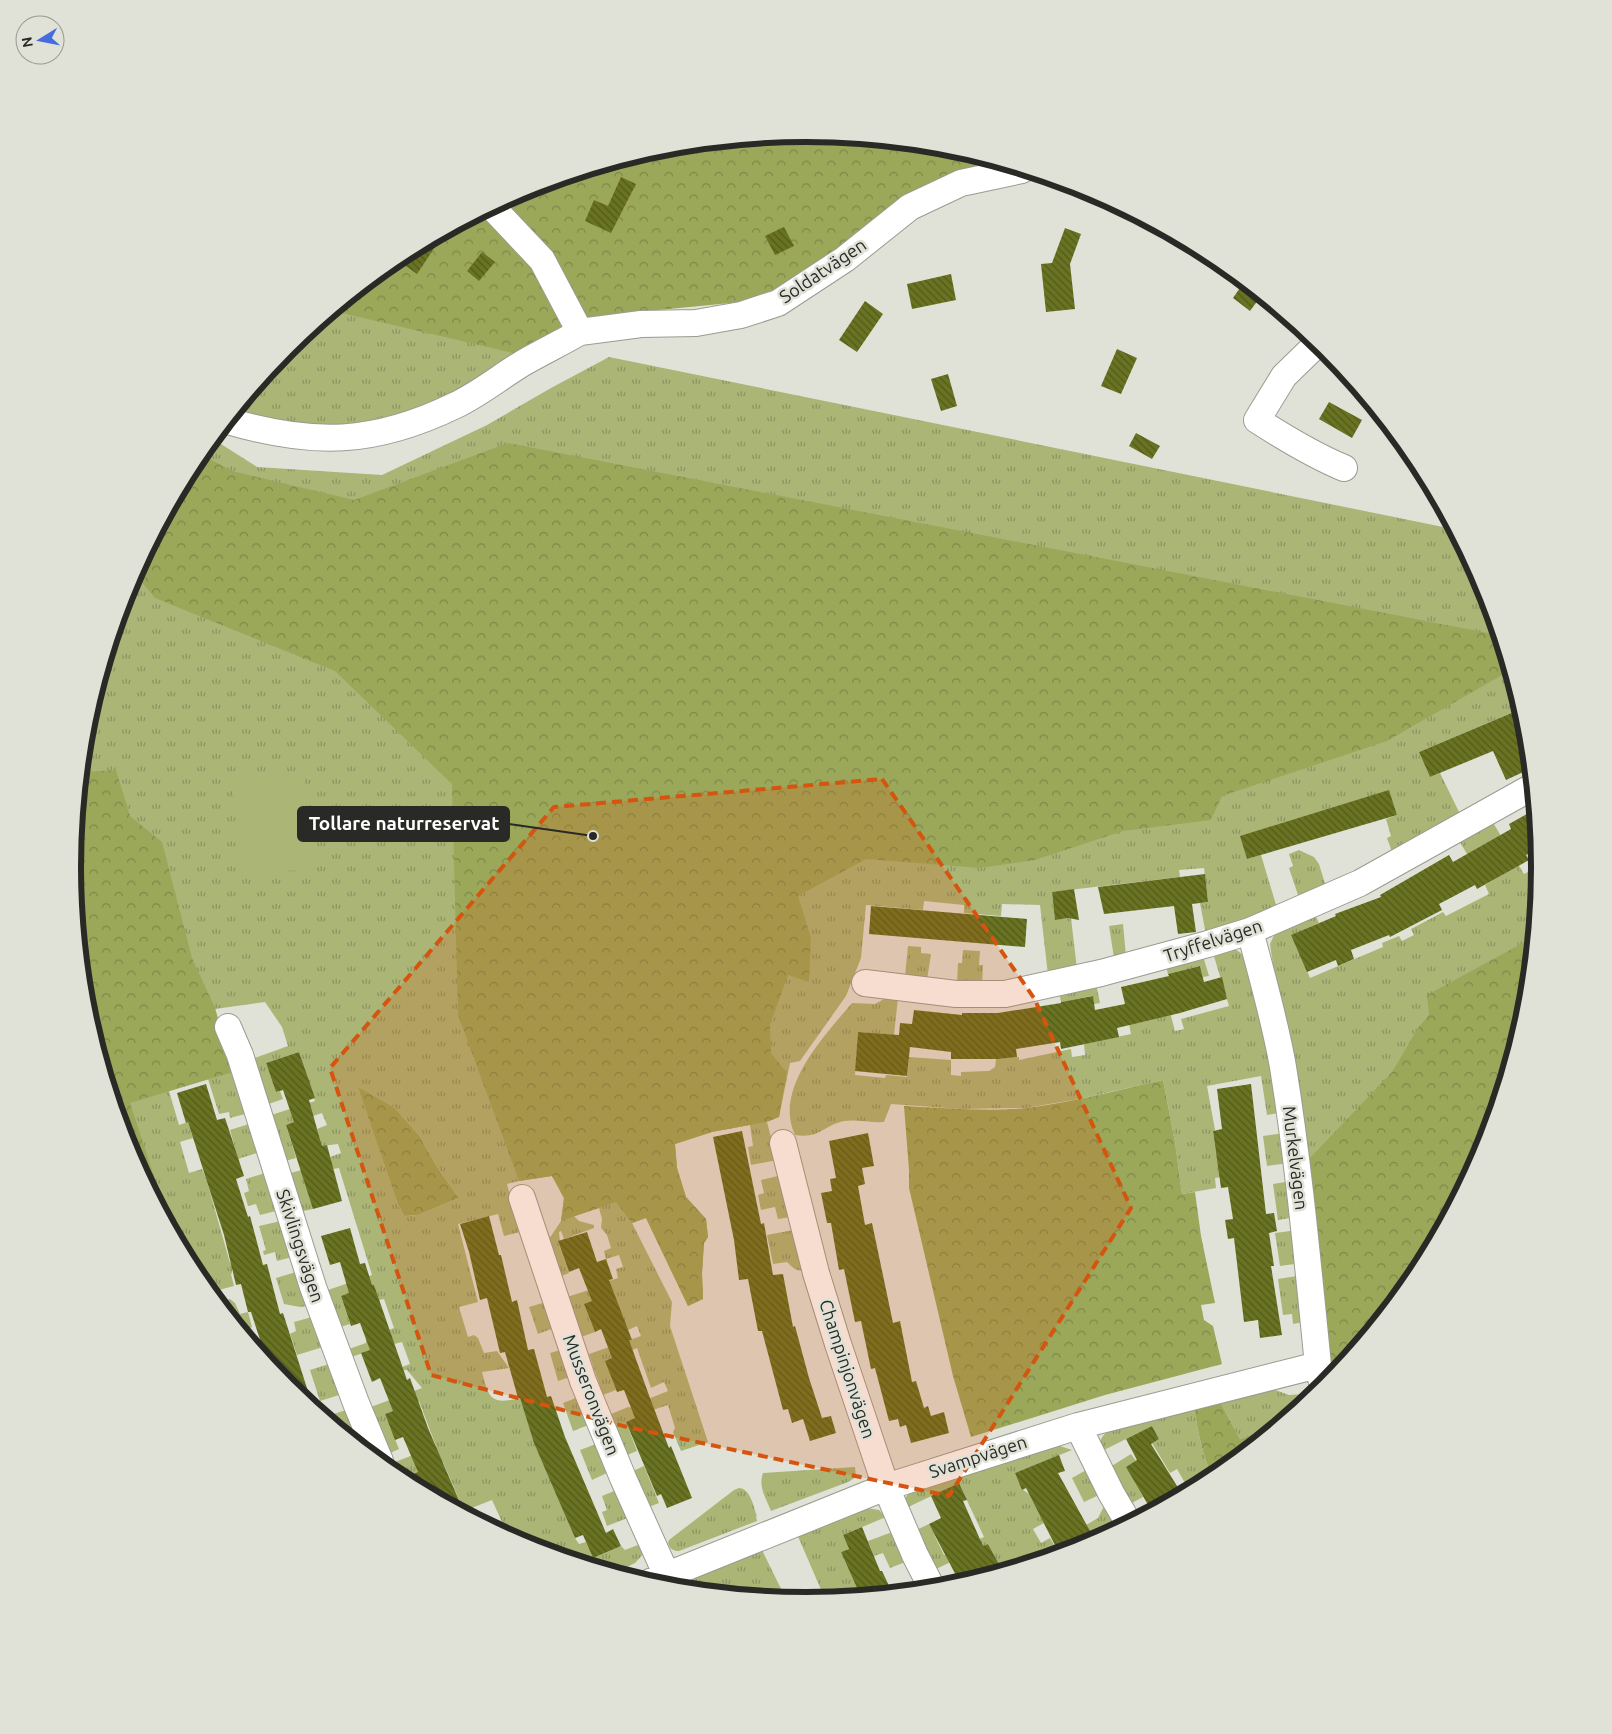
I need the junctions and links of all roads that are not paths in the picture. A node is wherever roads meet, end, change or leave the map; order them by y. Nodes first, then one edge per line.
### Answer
1 (1011, 172) edge
2 (497, 212) edge
3 (580, 332) junction
4 (1312, 349) edge
5 (234, 423) edge
6 (1344, 468) dead end
7 (1527, 790) edge
8 (1250, 931) junction
9 (865, 983) dead end
10 (228, 1028) dead end
11 (784, 1143) dead end
12 (522, 1198) dead end
13 (1320, 1376) edge
14 (1078, 1426) junction
15 (375, 1450) edge
16 (886, 1487) junction
17 (1125, 1518) edge
18 (660, 1577) edge
19 (668, 1579) edge
20 (929, 1581) edge

1 - 3 street, Soldatvägen
2 - 3 street
3 - 5 street, Soldatvägen
4 - 6 street
7 - 8 street, Tryffelvägen
8 - 9 street, Tryffelvägen
8 - 13 street, Murkelvägen
10 - 15 street, Skivlingsvägen
11 - 16 street, Champinjonvägen
12 - 18 street, Musseronvägen
13 - 14 street, Svampvägen
14 - 16 street, Svampvägen
14 - 17 street
16 - 19 street, Svampvägen
16 - 20 street, Champinjonvägen

